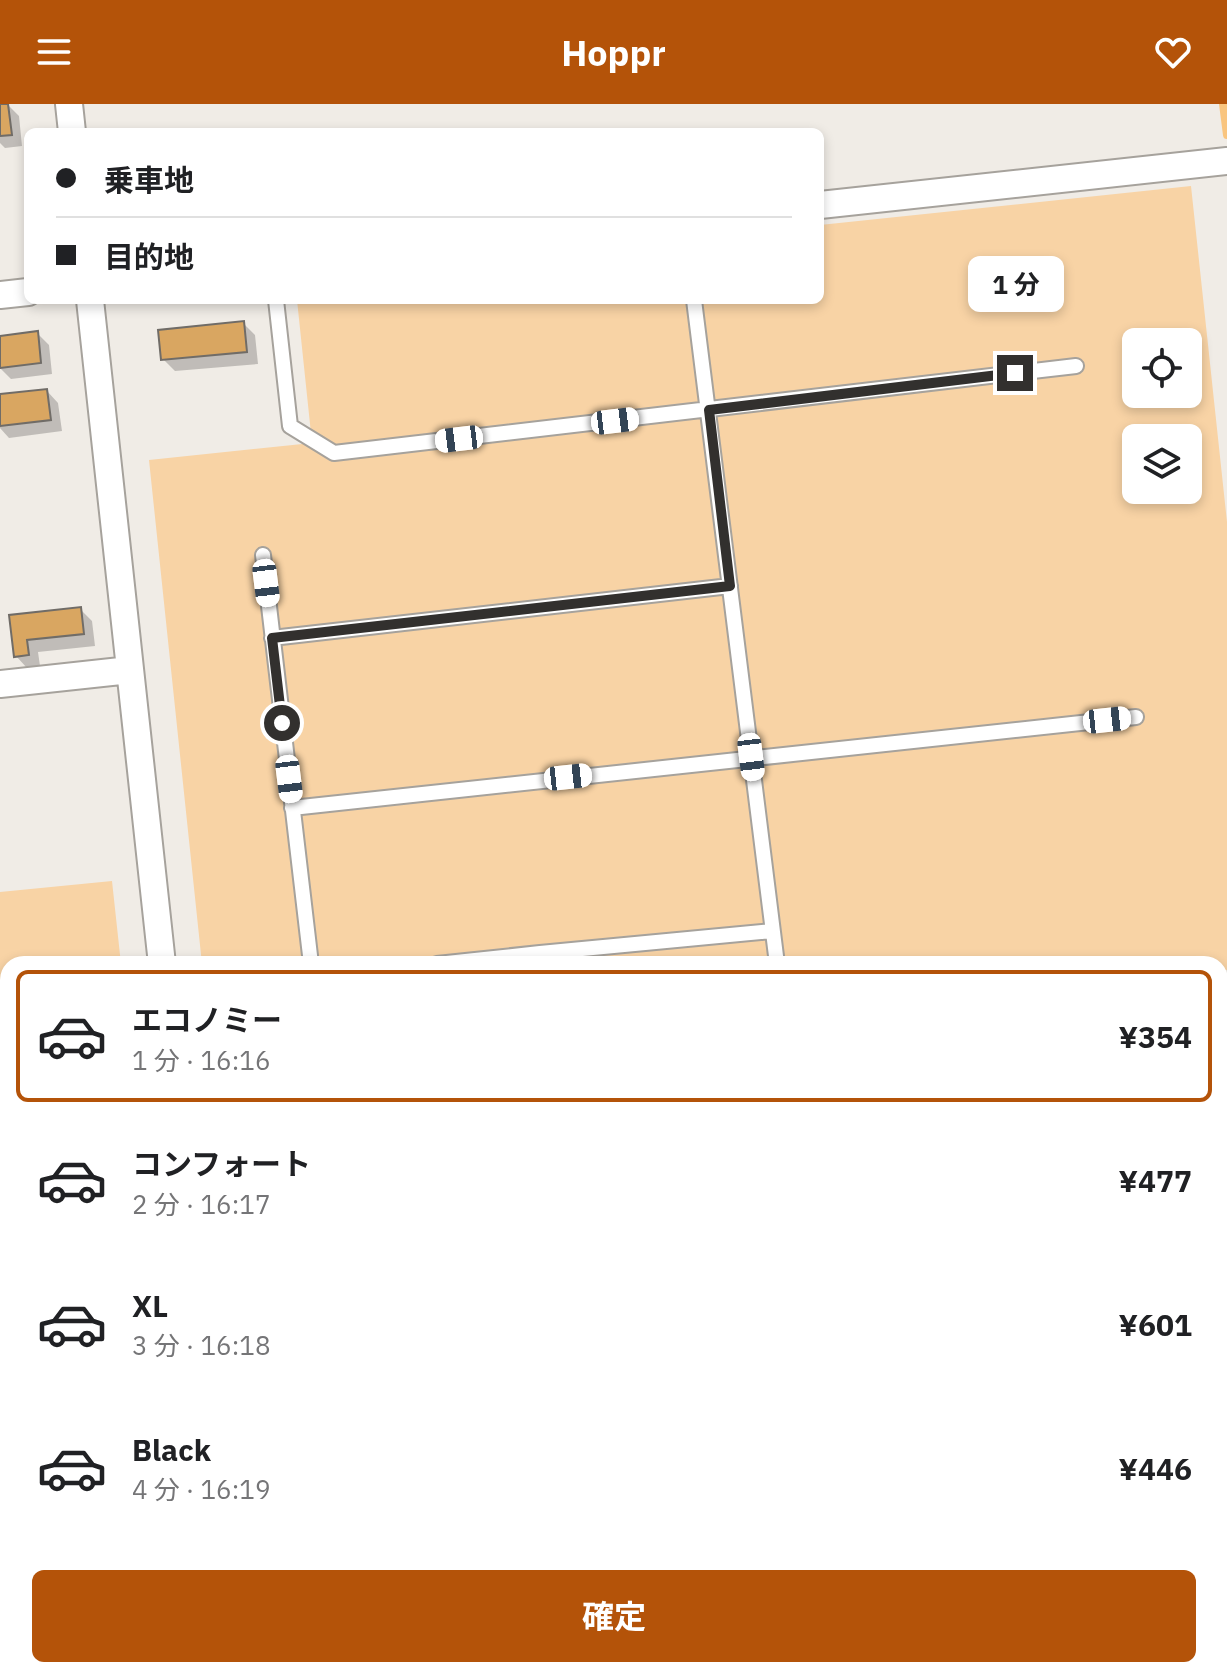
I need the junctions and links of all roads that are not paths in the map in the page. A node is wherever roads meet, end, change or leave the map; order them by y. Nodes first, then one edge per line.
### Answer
1 (69, 104) edge
2 (72, 128) edge
3 (1227, 161) edge
4 (824, 205) edge
5 (24, 292) edge
6 (0, 295) edge
7 (90, 304) edge
8 (276, 304) edge
9 (695, 304) edge
10 (1076, 366) dead end
11 (709, 410) junction
12 (263, 555) dead end
13 (730, 586) junction
14 (272, 638) junction
15 (130, 670) junction
16 (0, 684) edge
17 (1136, 717) dead end
18 (751, 757) junction
19 (292, 808) junction
20 (772, 931) junction
21 (161, 956) edge
22 (310, 956) edge
23 (558, 956) edge
24 (776, 956) edge

1 - 2 street
3 - 4 street
5 - 6 street
7 - 15 street
8 - 11 lane
9 - 11 lane
10 - 11 lane
11 - 13 lane
12 - 14 lane
13 - 14 lane
13 - 18 lane
14 - 19 lane
15 - 16 street
15 - 21 street
17 - 18 lane
18 - 19 lane
18 - 20 lane
19 - 22 lane
20 - 23 lane
20 - 24 lane

